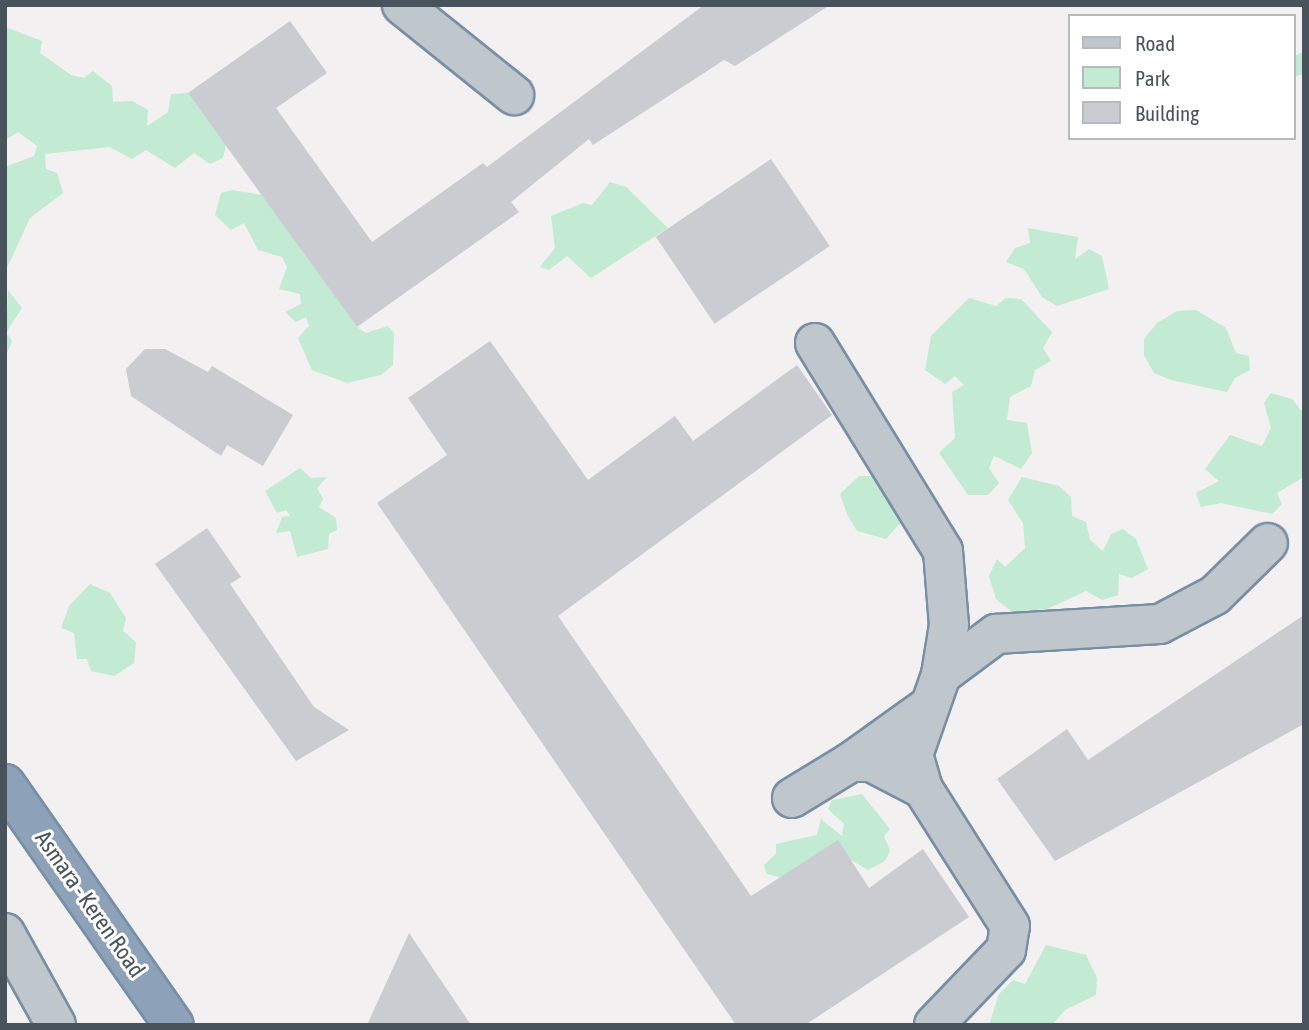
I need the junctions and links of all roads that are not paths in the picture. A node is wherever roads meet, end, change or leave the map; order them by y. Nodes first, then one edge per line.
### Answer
1 (402, 5) edge
2 (514, 95) dead end
3 (815, 342) dead end
4 (1268, 543) dead end
5 (943, 551) junction
6 (996, 634) junction
7 (942, 675) junction
8 (925, 709) junction
9 (850, 762) junction
10 (5, 784) edge
11 (923, 789) junction
12 (792, 798) dead end
13 (5, 933) edge
14 (56, 1025) edge
15 (174, 1025) edge
16 (934, 1025) edge

1 - 2 street
3 - 5 street
4 - 6 street
5 - 6 street
5 - 7 street
6 - 7 street
7 - 8 street
8 - 9 street
8 - 11 street
9 - 11 street
9 - 12 street
10 - 15 highway, Asmara - Keren Road
11 - 16 street
13 - 14 street

